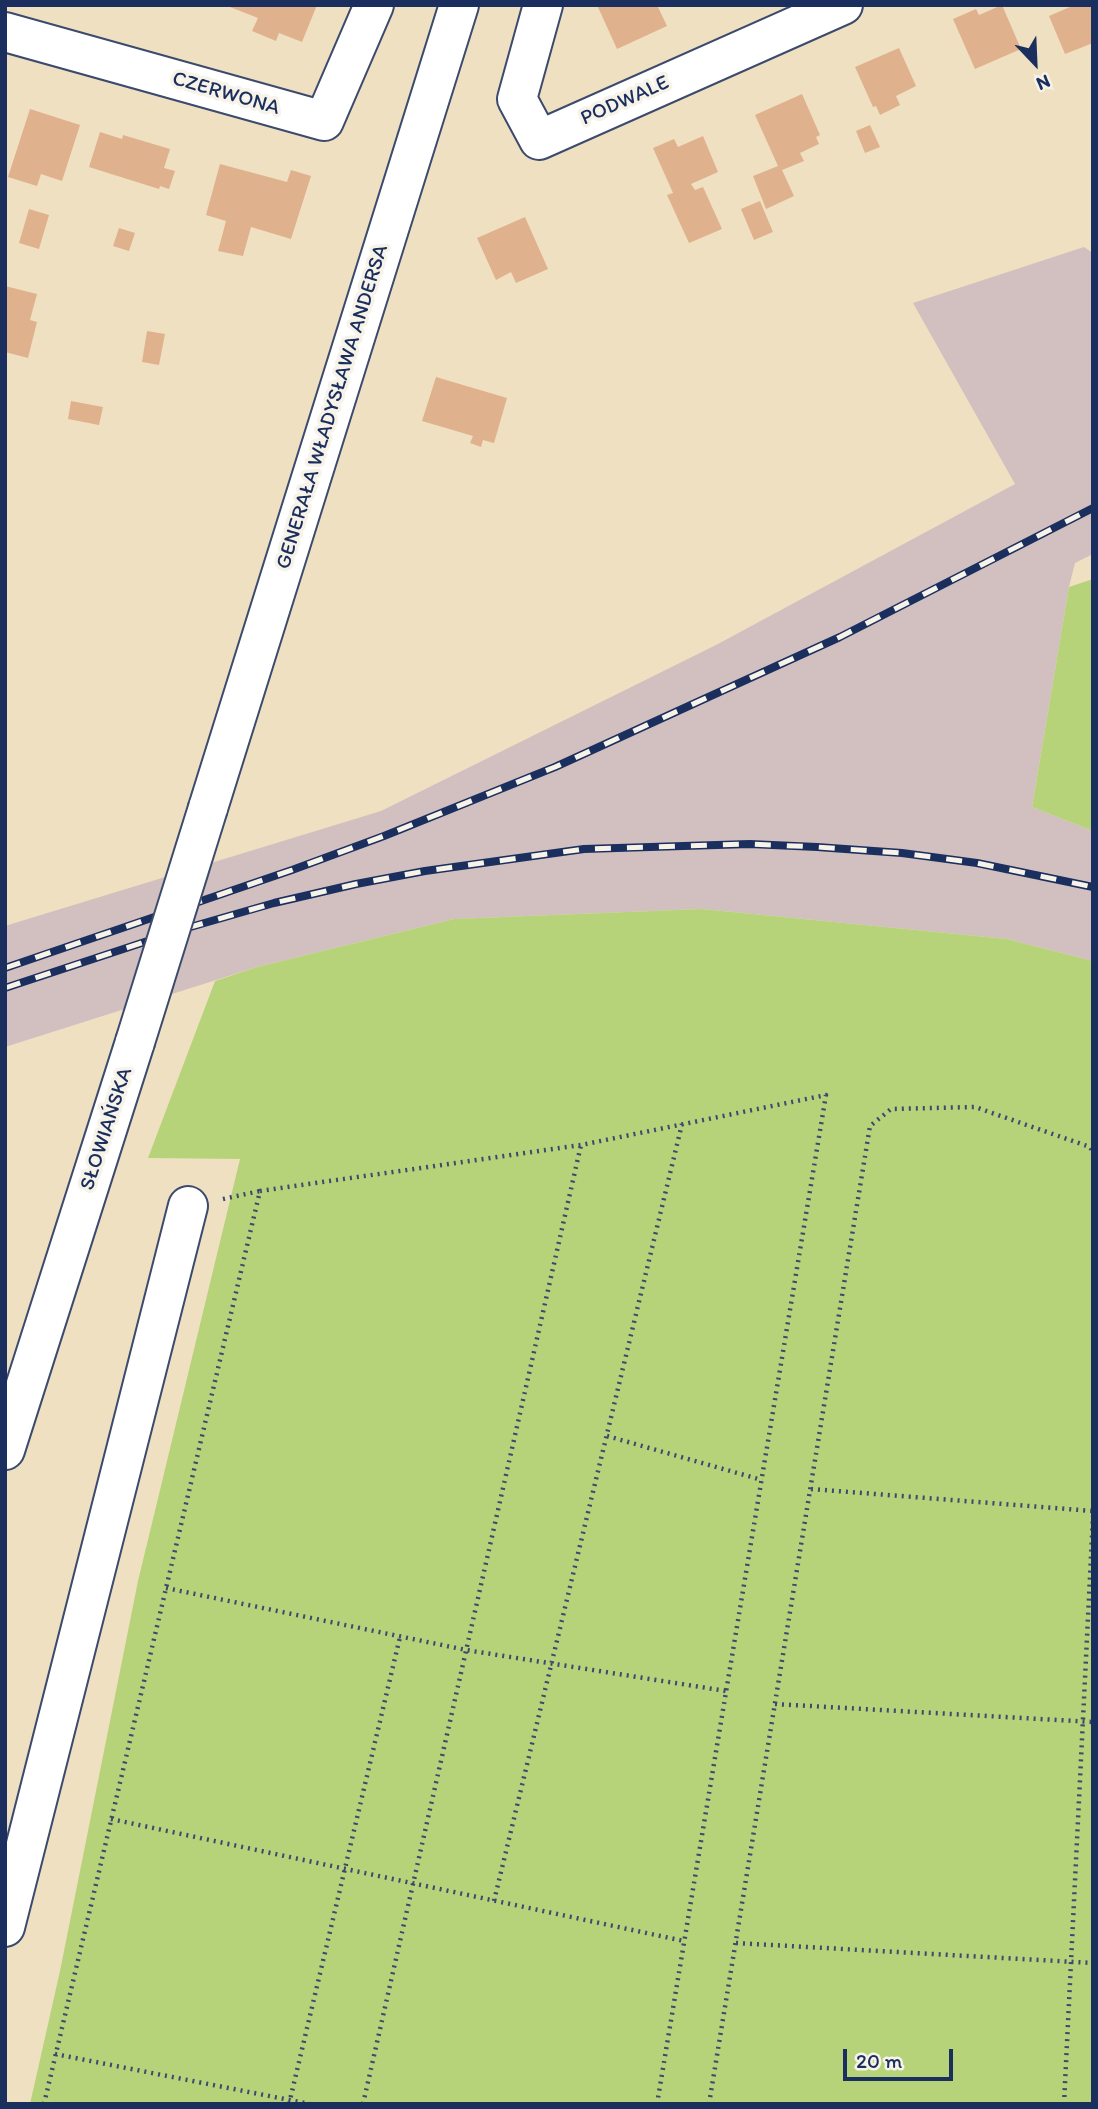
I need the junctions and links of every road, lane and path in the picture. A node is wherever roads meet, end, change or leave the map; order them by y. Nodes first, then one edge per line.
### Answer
1 (374, 5) edge
2 (459, 5) edge
3 (543, 5) edge
4 (843, 5) edge
5 (5, 32) edge
6 (208, 808) joint
7 (682, 1124) junction
8 (582, 1145) junction
9 (1093, 1152) edge
10 (188, 1206) dead end
11 (607, 1436) junction
12 (5, 1450) edge
13 (762, 1479) junction
14 (811, 1489) junction
15 (1093, 1513) edge
16 (166, 1588) junction
17 (400, 1637) junction
18 (466, 1650) junction
19 (552, 1664) junction
20 (726, 1690) junction
21 (775, 1704) junction
22 (1083, 1722) junction
23 (1093, 1722) edge
24 (111, 1819) junction
25 (345, 1869) junction
26 (413, 1883) junction
27 (494, 1900) junction
28 (5, 1927) edge
29 (684, 1941) junction
30 (736, 1943) junction
31 (1071, 1963) junction
32 (1093, 1963) edge
33 (55, 2054) junction
34 (289, 2102) edge
35 (44, 2104) edge
36 (310, 2104) edge
37 (363, 2104) edge
38 (657, 2104) edge
39 (709, 2104) edge
40 (1064, 2104) edge

1 - 5 street, CZERWONA
2 - 6 street, GENERAŁA WŁADYSŁAWA ANDERSA
3 - 4 street, PODWALE
6 - 12 street, SŁOWIAŃSKA, bridge
7 - 8 path
7 - 11 path
7 - 13 path
8 - 16 path
8 - 18 path
9 - 14 path
10 - 28 street
11 - 13 path
11 - 19 path
13 - 20 path
14 - 15 path
14 - 21 path
15 - 22 path
16 - 17 path
16 - 24 path
17 - 18 path
17 - 25 path
18 - 19 path
18 - 26 path
19 - 20 path
19 - 27 path
20 - 29 path
21 - 22 path
21 - 30 path
22 - 23 path
22 - 31 path
24 - 25 path
24 - 33 path
25 - 26 path
25 - 34 path
26 - 27 path
26 - 37 path
27 - 29 path
29 - 38 path
30 - 31 path
30 - 39 path
31 - 32 path
31 - 40 path
33 - 34 path
33 - 35 path
34 - 36 path

